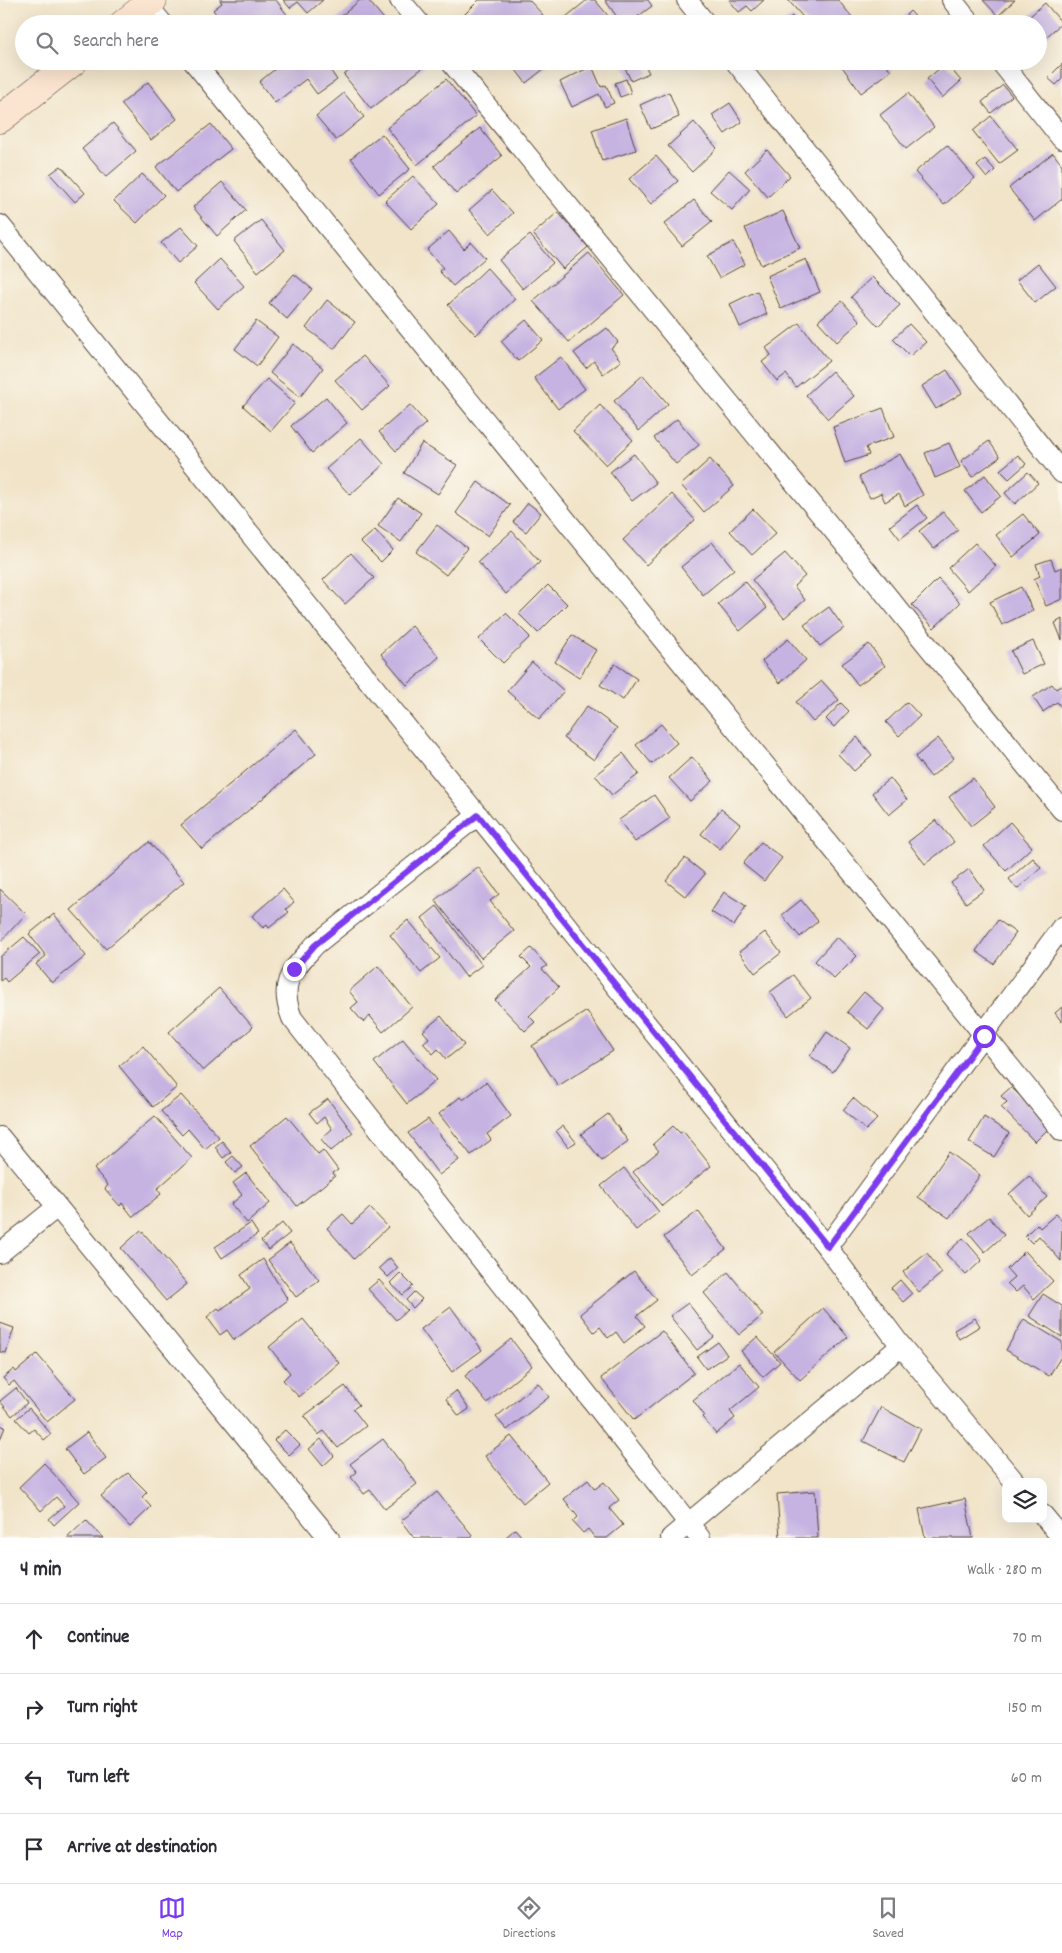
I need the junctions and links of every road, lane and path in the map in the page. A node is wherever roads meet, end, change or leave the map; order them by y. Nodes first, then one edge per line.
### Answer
1 (400, 0) edge
2 (687, 0) edge
3 (952, 0) edge
4 (154, 9) edge
5 (142, 15) edge
6 (412, 15) edge
7 (699, 15) edge
8 (964, 15) edge
9 (63, 70) edge
10 (200, 70) edge
11 (457, 70) edge
12 (742, 70) edge
13 (1007, 70) edge
14 (0, 119) edge
15 (1062, 139) edge
16 (0, 225) edge
17 (1062, 474) edge
18 (1062, 810) edge
19 (478, 815) junction
20 (1062, 927) edge
21 (984, 1036) junction
22 (1062, 1131) edge
23 (0, 1137) edge
24 (57, 1207) junction
25 (828, 1247) junction
26 (0, 1253) edge
27 (901, 1346) junction
28 (1012, 1478) edge
29 (1047, 1521) edge
30 (694, 1531) edge
31 (329, 1538) edge
32 (671, 1538) edge
33 (1062, 1538) edge

1 - 6 street
2 - 7 street
3 - 8 street
4 - 5 street
9 - 14 street
10 - 21 street
11 - 18 street
12 - 17 street
13 - 15 street
16 - 19 street
19 - 25 street
19 - 30 street
20 - 21 street
21 - 22 street
21 - 25 street
23 - 24 street
24 - 26 street
24 - 31 street
25 - 27 street
27 - 28 street
27 - 30 street
29 - 33 street
30 - 32 street

